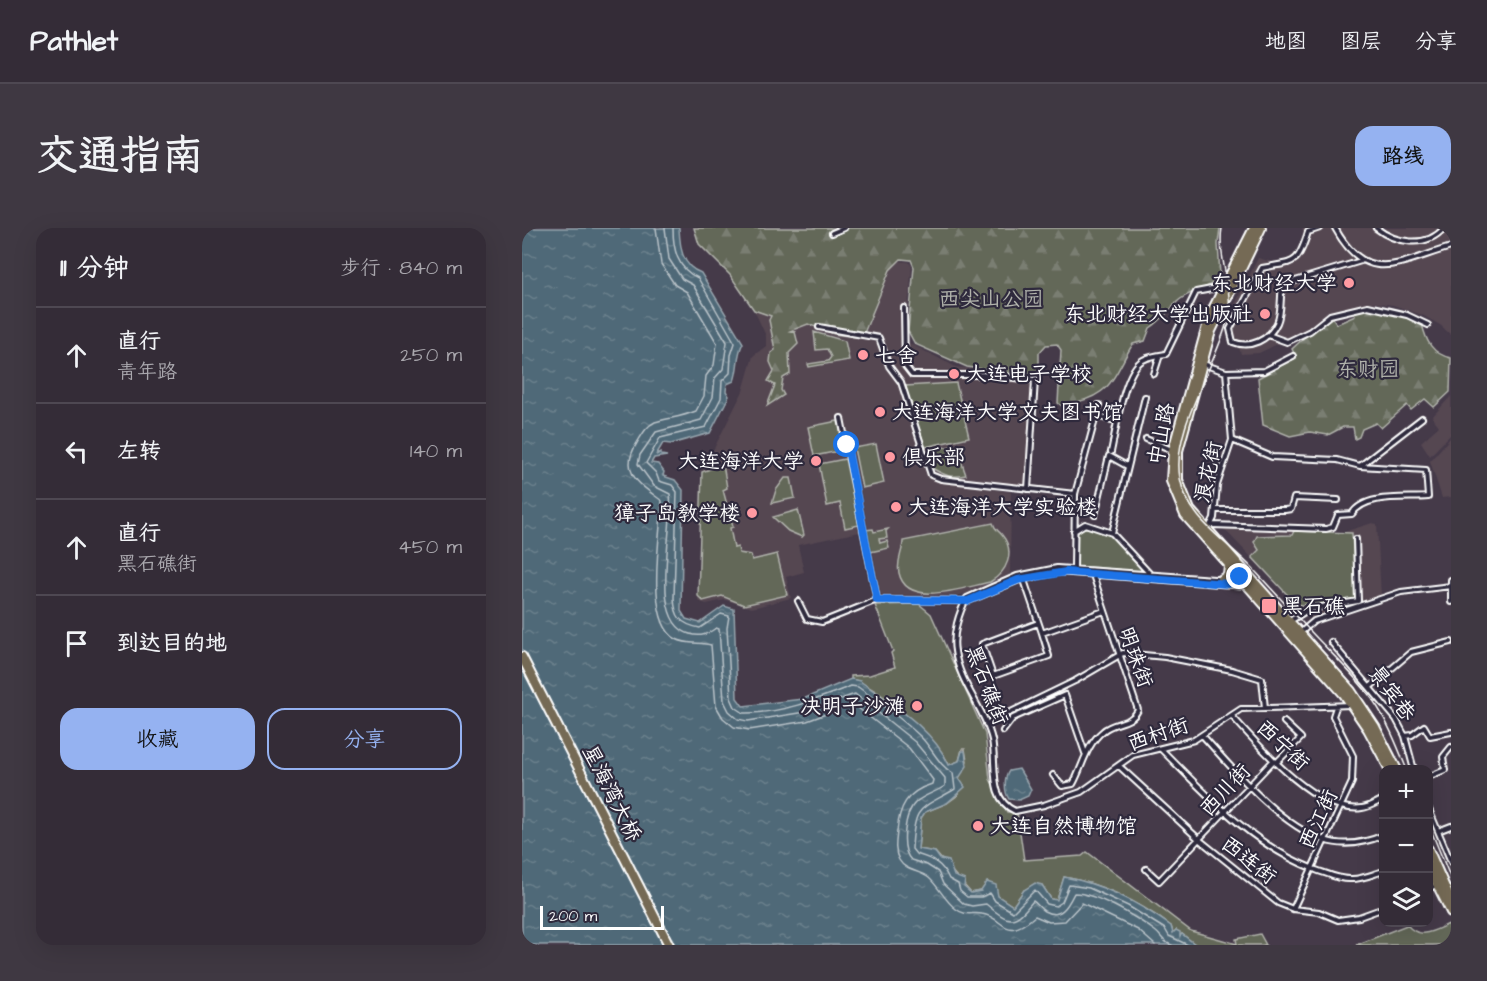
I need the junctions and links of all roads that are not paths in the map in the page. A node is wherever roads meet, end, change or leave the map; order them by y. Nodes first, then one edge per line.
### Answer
1 (844, 228) edge
2 (1254, 228) edge
3 (1261, 228) edge
4 (1320, 228) edge
5 (1335, 228) edge
6 (1376, 228) edge
7 (1444, 228) edge
8 (1307, 230) edge
9 (832, 233) dead end
10 (1451, 247) edge
11 (1361, 261) junction
12 (1226, 289) junction
13 (904, 308) dead end
14 (1428, 324) dead end
15 (819, 327) dead end
16 (1268, 335) junction
17 (1161, 355) junction
18 (1293, 356) dead end
19 (1202, 363) junction
20 (1226, 372) junction
21 (1154, 374) dead end
22 (1145, 397) dead end
23 (1099, 405) dead end
24 (1096, 416) junction
25 (841, 418) dead end
26 (1422, 418) dead end
27 (1111, 420) dead end
28 (1146, 439) dead end
29 (1232, 440) junction
30 (1173, 450) junction
31 (1111, 452) dead end
32 (1127, 466) junction
33 (1360, 466) junction
34 (1028, 489) junction
35 (1075, 494) junction
36 (1338, 500) dead end
37 (1215, 510) junction
38 (1095, 515) dead end
39 (1209, 526) junction
40 (1074, 531) junction
41 (1112, 533) junction
42 (1356, 539) dead end
43 (1229, 565) junction
44 (1239, 565) junction
45 (1073, 570) junction
46 (1091, 571) junction
47 (1150, 574) junction
48 (1023, 577) junction
49 (1451, 580) edge
50 (1242, 581) junction
51 (1225, 582) junction
52 (1450, 586) edge
53 (877, 600) junction
54 (798, 601) dead end
55 (966, 601) junction
56 (1451, 602) edge
57 (1274, 605) junction
58 (1104, 611) junction
59 (1289, 621) junction
60 (1038, 623) junction
61 (1042, 633) junction
62 (1300, 633) junction
63 (1331, 642) dead end
64 (1451, 642) edge
65 (1119, 655) junction
66 (522, 657) edge
67 (522, 665) edge
68 (1370, 687) junction
69 (1353, 705) junction
70 (1336, 707) junction
71 (1265, 708) junction
72 (1232, 716) junction
73 (1284, 722) dead end
74 (986, 724) junction
75 (1003, 731) dead end
76 (1451, 732) edge
77 (1202, 735) junction
78 (1405, 736) junction
79 (1451, 747) edge
80 (1160, 748) junction
81 (1085, 754) junction
82 (1275, 762) junction
83 (1387, 765) edge
84 (1394, 765) edge
85 (1413, 765) edge
86 (1119, 766) junction
87 (1053, 775) dead end
88 (1433, 775) edge
89 (1249, 786) junction
90 (1379, 801) edge
91 (1342, 807) junction
92 (1013, 811) joint
93 (1224, 813) junction
94 (1433, 819) edge
95 (1451, 826) edge
96 (1438, 831) junction
97 (1379, 837) edge
98 (1199, 840) junction
99 (1324, 840) junction
100 (1433, 860) edge
101 (1451, 862) edge
102 (1312, 868) junction
103 (1146, 869) dead end
104 (1379, 872) edge
105 (1433, 888) edge
106 (1451, 901) edge
107 (1293, 909) junction
108 (1379, 909) edge
109 (1451, 912) edge
110 (664, 945) edge
111 (669, 945) edge

1 - 9 street
2 - 12 highway
3 - 12 highway
4 - 8 street
5 - 11 street
6 - 7 street
8 - 16 street
10 - 11 street
11 - 16 street
12 - 17 street
12 - 19 highway, 中山路
12 - 30 highway, 中山路
13 - 34 street
14 - 16 street
15 - 34 street
17 - 21 street
17 - 31 street
18 - 20 street
19 - 20 street
19 - 39 highway, 中山路
20 - 29 street, 浪花街
22 - 32 street
23 - 24 street
24 - 27 street
24 - 35 street
25 - 53 street
26 - 33 street
28 - 30 street
29 - 33 street
29 - 37 street, 浪花街
30 - 43 highway, 中山路
32 - 38 street
32 - 41 street
33 - 39 street
34 - 35 street
35 - 40 street
36 - 37 street
37 - 39 street, 浪花街
39 - 44 highway, 中山路
40 - 41 street
40 - 45 street
41 - 47 street
42 - 59 street
43 - 50 highway, 中山路
43 - 51 highway
44 - 50 street
44 - 57 highway, 中山路
45 - 46 street
45 - 48 street
46 - 47 street
46 - 51 street
46 - 58 street, 明珠街
47 - 51 street
48 - 55 street
48 - 60 street
49 - 52 street
50 - 51 street
50 - 51 street
50 - 51 street
50 - 57 highway
50 - 69 highway, 中山路
52 - 56 street
52 - 62 street
53 - 54 street
53 - 55 street
55 - 74 street, 黑石礁街
57 - 59 highway, 中山路
58 - 61 street
58 - 65 street, 明珠街
59 - 62 highway, 中山路
60 - 61 street
60 - 61 street
62 - 84 highway, 中山路
63 - 68 street, 景宾巷
64 - 68 street
65 - 71 street
65 - 74 street
65 - 81 street, 明珠街
66 - 111 highway, 星海湾大桥
67 - 110 highway, 星海湾大桥
68 - 78 street, 景宾巷
69 - 70 street, 西村街
69 - 83 highway, 中山路
70 - 71 street, 西村街
70 - 91 street, 西江街
71 - 72 street, 西村街
72 - 77 street, 西村街
72 - 82 street, 西宁街
73 - 82 street, 西川街
74 - 92 street, 黑石礁街
75 - 81 street
76 - 78 street
77 - 80 street, 西村街
77 - 89 street
78 - 85 street, 景宾巷
79 - 88 street
80 - 86 street, 西村街
80 - 93 street
81 - 87 street, 明珠街
82 - 89 street, 西川街
82 - 91 street, 西宁街
86 - 92 street, 西村街
86 - 98 street, 西连街
89 - 93 street, 西川街
89 - 99 street
90 - 91 street
91 - 99 street, 西江街
93 - 98 street, 西川街
93 - 102 street
94 - 96 street
95 - 96 street
96 - 101 street
97 - 99 street
98 - 103 street, 西川街
98 - 107 street, 西连街
99 - 102 street, 西江街
100 - 106 highway
102 - 104 street
102 - 107 street, 西江街
105 - 109 highway
107 - 108 street, 西连街

